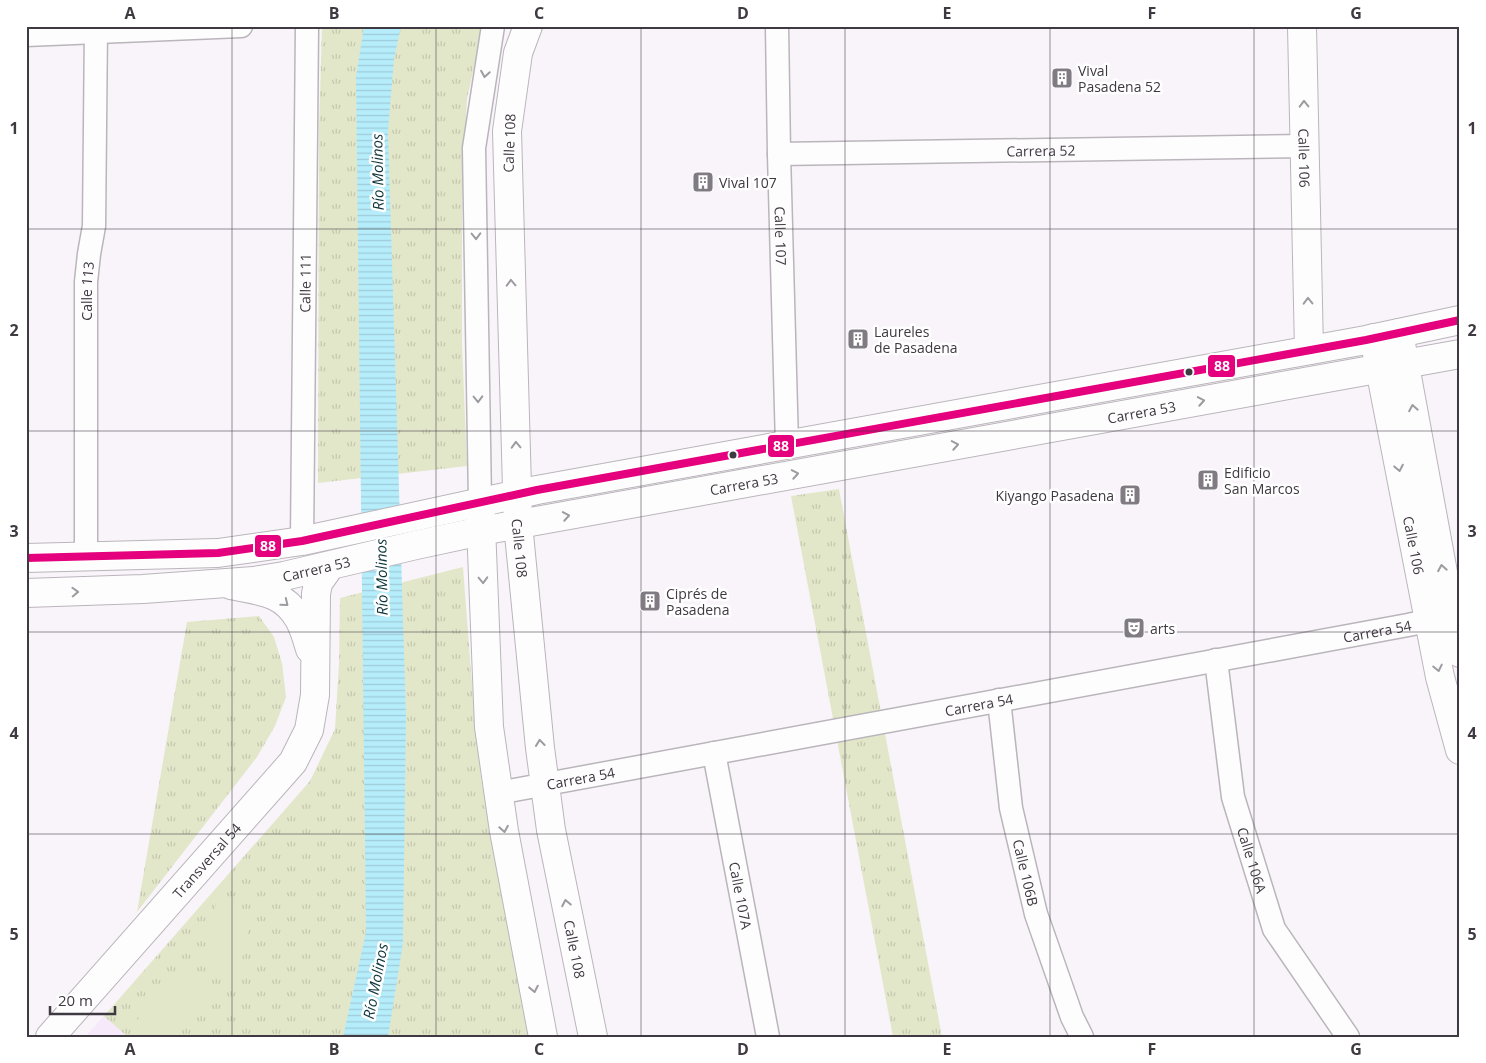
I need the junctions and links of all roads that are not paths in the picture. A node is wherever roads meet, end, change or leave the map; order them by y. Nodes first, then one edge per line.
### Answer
1 (240, 26) edge
2 (307, 26) edge
3 (493, 26) edge
4 (528, 26) edge
5 (777, 26) edge
6 (1302, 26) edge
7 (96, 29) edge
8 (26, 35) edge
9 (1305, 146) junction
10 (779, 154) junction
11 (1460, 320) edge
12 (1387, 336) junction
13 (1309, 350) junction
14 (1460, 354) edge
15 (1392, 366) junction
16 (788, 445) junction
17 (518, 494) junction
18 (480, 502) junction
19 (518, 524) junction
20 (481, 531) junction
21 (302, 541) junction
22 (86, 557) junction
23 (26, 558) edge
24 (337, 564) junction
25 (223, 584) junction
26 (26, 593) edge
27 (1446, 617) edge
28 (1460, 653) edge
29 (314, 660) junction
30 (1216, 660) junction
31 (999, 700) junction
32 (1460, 750) edge
33 (714, 753) junction
34 (545, 785) junction
35 (498, 793) junction
36 (50, 1037) edge
37 (543, 1037) edge
38 (593, 1037) edge
39 (768, 1037) edge
40 (1082, 1037) edge
41 (1348, 1037) edge

1 - 7 street
2 - 21 street, Calle 111
3 -> 18 street
17 -> 4 street, Calle 108
5 - 10 street, Calle 107
9 -> 6 street, Calle 106
7 - 8 street
7 - 22 street, Calle 113
9 - 10 street, Carrera 52
13 -> 9 street, Calle 106
10 - 16 street, Calle 107
11 - 12 street, Carrera 53
12 - 13 street, Carrera 53
12 - 15 street, Calle 106
13 - 16 street, Carrera 53
14 - 15 street, Carrera 53
19 -> 15 street, Carrera 53
15 - 27 street, Calle 106
16 - 17 street, Carrera 53
17 - 18 street, Carrera 53
17 - 19 street, Calle 108
18 - 20 street
18 - 21 street, Carrera 53
19 - 20 street, Carrera 53
34 -> 19 street, Calle 108
20 - 24 street, Carrera 53
20 -> 35 street
21 - 22 street, Carrera 53
22 - 23 street, Carrera 53
24 - 25 street, Carrera 53
24 - 29 street, Transversal 54
26 -> 25 street, Carrera 53
25 -> 29 street, Transversal 54
27 - 28 street, Calle 106
27 - 30 street, Carrera 54
27 -> 32 street, Calle 106
29 - 36 street, Transversal 54
30 - 31 street, Carrera 54
30 - 41 street, Calle 106A
31 - 33 street, Carrera 54
31 - 40 street, Calle 106B
33 - 34 street, Carrera 54
33 - 39 street, Calle 107A
34 - 35 street, Carrera 54
38 -> 34 street, Calle 108
35 -> 37 street

